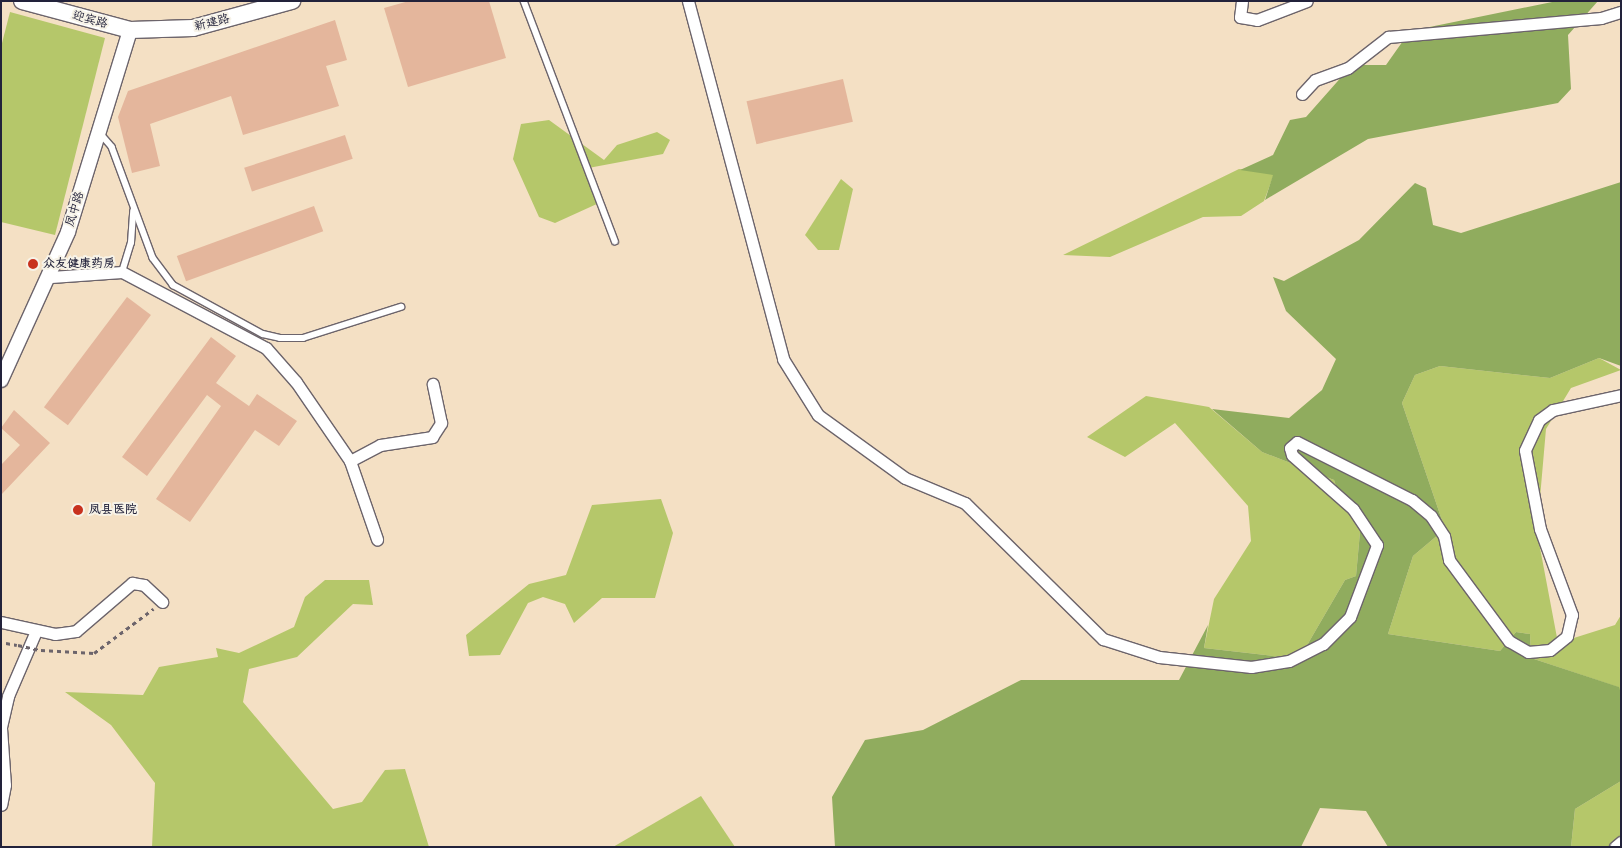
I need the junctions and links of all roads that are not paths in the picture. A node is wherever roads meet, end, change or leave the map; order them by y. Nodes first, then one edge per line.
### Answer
1 (22, 1) edge
2 (292, 1) edge
3 (524, 1) edge
4 (688, 1) edge
5 (1242, 1) edge
6 (1307, 1) edge
7 (1621, 12) edge
8 (130, 30) junction
9 (1302, 94) dead end
10 (99, 131) junction
11 (132, 201) junction
12 (615, 241) dead end
13 (122, 272) junction
14 (51, 277) junction
15 (401, 307) dead end
16 (1, 380) edge
17 (433, 384) dead end
18 (1621, 395) edge
19 (350, 461) junction
20 (377, 539) dead end
21 (162, 602) road end
22 (1, 622) edge
23 (36, 631) junction
24 (1, 727) edge
25 (1, 805) edge
26 (1621, 842) edge
27 (1615, 847) edge

1 - 8 main road, 迎宾路
2 - 8 main road, 新建路
3 - 12 lane
4 - 18 street
5 - 6 street
7 - 9 street
8 - 10 street, 凤中路
10 - 11 lane
10 - 14 street, 凤中路
11 - 13 lane
11 - 15 lane
13 - 14 street
13 - 19 street
14 - 16 street, 凤中路
17 - 19 street
19 - 20 street
21 - 23 street
22 - 23 street
23 - 24 street
24 - 25 street
26 - 27 street

